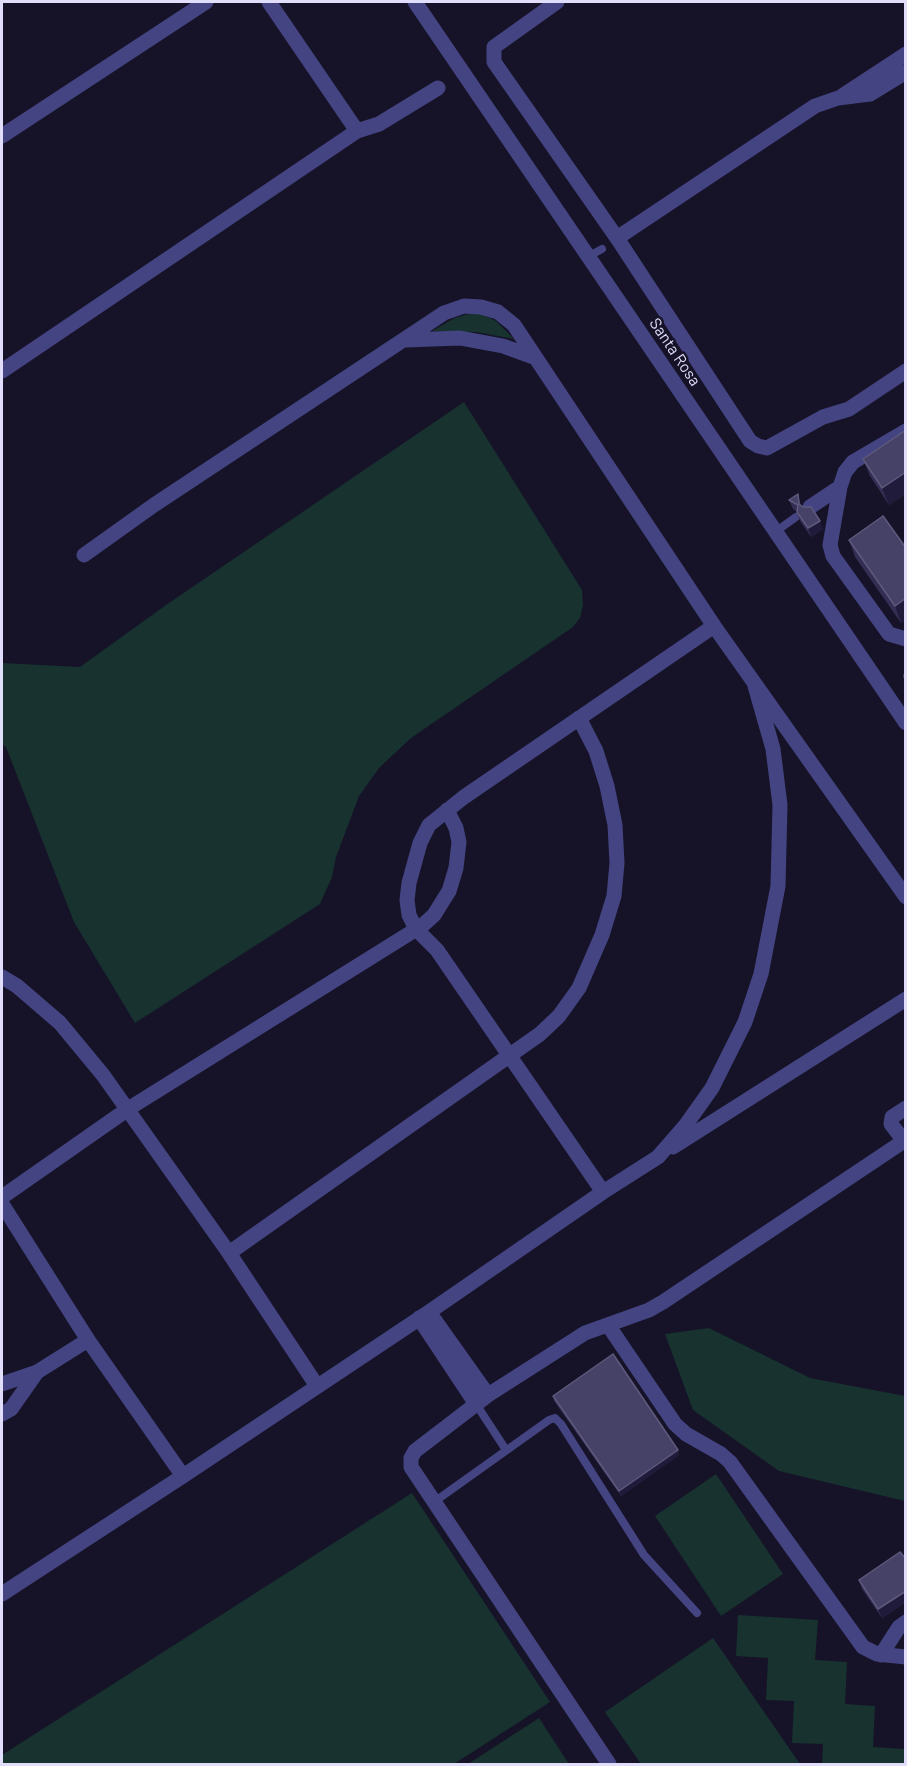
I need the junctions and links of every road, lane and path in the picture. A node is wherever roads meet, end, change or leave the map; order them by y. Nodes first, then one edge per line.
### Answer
1 (206, 2) edge
2 (269, 2) edge
3 (415, 2) edge
4 (557, 2) edge
5 (906, 54) edge
6 (906, 72) edge
7 (438, 88) dead end
8 (840, 98) junction
9 (357, 131) junction
10 (2, 136) edge
11 (617, 238) junction
12 (403, 340) junction
13 (536, 358) junction
14 (2, 371) edge
15 (906, 371) edge
16 (906, 431) edge
17 (840, 488) junction
18 (810, 507) edge
19 (796, 517) edge
20 (775, 532) junction
21 (84, 555) dead end
22 (714, 626) junction
23 (906, 639) edge
24 (755, 686) junction
25 (579, 718) junction
26 (906, 723) edge
27 (447, 810) junction
28 (906, 897) edge
29 (416, 929) junction
30 (2, 977) edge
31 (906, 999) edge
32 (510, 1056) junction
33 (906, 1108) edge
34 (128, 1109) junction
35 (905, 1142) edge
36 (658, 1157) junction
37 (603, 1191) junction
38 (2, 1197) edge
39 (2, 1204) edge
40 (229, 1252) junction
41 (424, 1315) junction
42 (608, 1325) junction
43 (88, 1340) junction
44 (37, 1372) junction
45 (2, 1384) edge
46 (317, 1386) junction
47 (482, 1400) junction
48 (2, 1414) edge
49 (506, 1450) junction
50 (183, 1476) junction
51 (434, 1502) junction
52 (2, 1594) edge
53 (697, 1613) dead end
54 (906, 1622) edge
55 (881, 1655) junction
56 (906, 1657) edge
57 (609, 1764) edge

1 - 10 street
2 - 9 street
3 - 20 street, Santa Rosa
4 - 11 street
5 - 8 street
6 - 8 street
7 - 9 street
8 - 11 street
9 - 14 street
11 - 15 street
12 - 13 street
12 - 13 street
12 - 21 street
13 - 22 street
16 - 17 street
17 - 18 street
17 - 23 street
19 - 20 lane
20 - 26 street, Santa Rosa
22 - 24 street
22 - 25 street
24 - 28 street
24 - 36 street
25 - 27 street
25 - 32 street
27 - 29 street
27 - 29 street
29 - 32 street
29 - 34 street
30 - 34 street
31 - 36 street
32 - 37 street
32 - 40 street
33 - 35 street
34 - 38 street
34 - 40 street
35 - 42 street
36 - 37 street
37 - 41 street
39 - 43 street
40 - 46 street
41 - 46 street
41 - 47 street
42 - 47 street
42 - 55 street
43 - 44 street
43 - 50 street
44 - 45 street
44 - 48 street
46 - 50 street
47 - 49 lane
47 - 51 street
49 - 51 lane
49 - 53 lane
50 - 52 street
51 - 57 street
54 - 55 street
55 - 56 street

